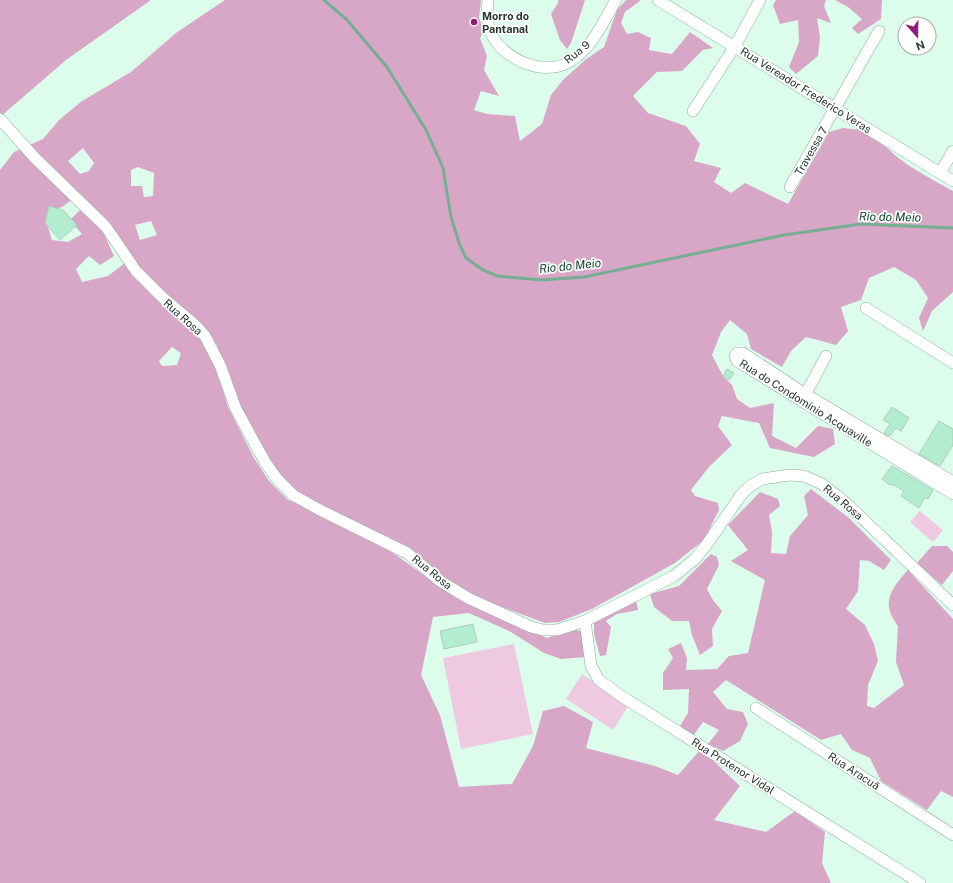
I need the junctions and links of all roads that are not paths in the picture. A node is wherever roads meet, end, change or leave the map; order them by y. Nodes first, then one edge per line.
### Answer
1 (488, 0) edge
2 (616, 0) edge
3 (658, 0) edge
4 (760, 0) edge
5 (879, 31) dead end
6 (735, 46) junction
7 (835, 109) junction
8 (693, 111) dead end
9 (0, 118) edge
10 (953, 151) edge
11 (940, 173) junction
12 (953, 181) edge
13 (790, 187) dead end
14 (866, 308) dead end
15 (826, 356) dead end
16 (953, 363) edge
17 (803, 398) junction
18 (897, 454) junction
19 (953, 482) edge
20 (953, 494) edge
21 (953, 605) edge
22 (585, 621) junction
23 (756, 708) dead end
24 (953, 835) edge
25 (920, 883) edge

1 - 2 street, Rua 9
3 - 6 street, Rua Vereador Frederico Veras
4 - 6 street
5 - 7 street, Travessa 7
6 - 7 street, Rua Vereador Frederico Veras
6 - 8 street
7 - 11 street, Rua Vereador Frederico Veras
7 - 13 street, Travessa 7
9 - 22 street, Rua Rosa
10 - 11 street
11 - 12 street, Rua Vereador Frederico Veras
14 - 16 street
15 - 17 street
17 - 17 street, Rua do Condomínio Acquaville
17 - 18 street, Rua do Condomínio Acquaville
18 - 19 street, Rua do Condomínio Acquaville
18 - 20 street, Rua do Condomínio Acquaville
21 - 22 street, Rua Rosa
22 - 25 street, Rua Protenor Vidal
23 - 24 street, Rua Aracuã

